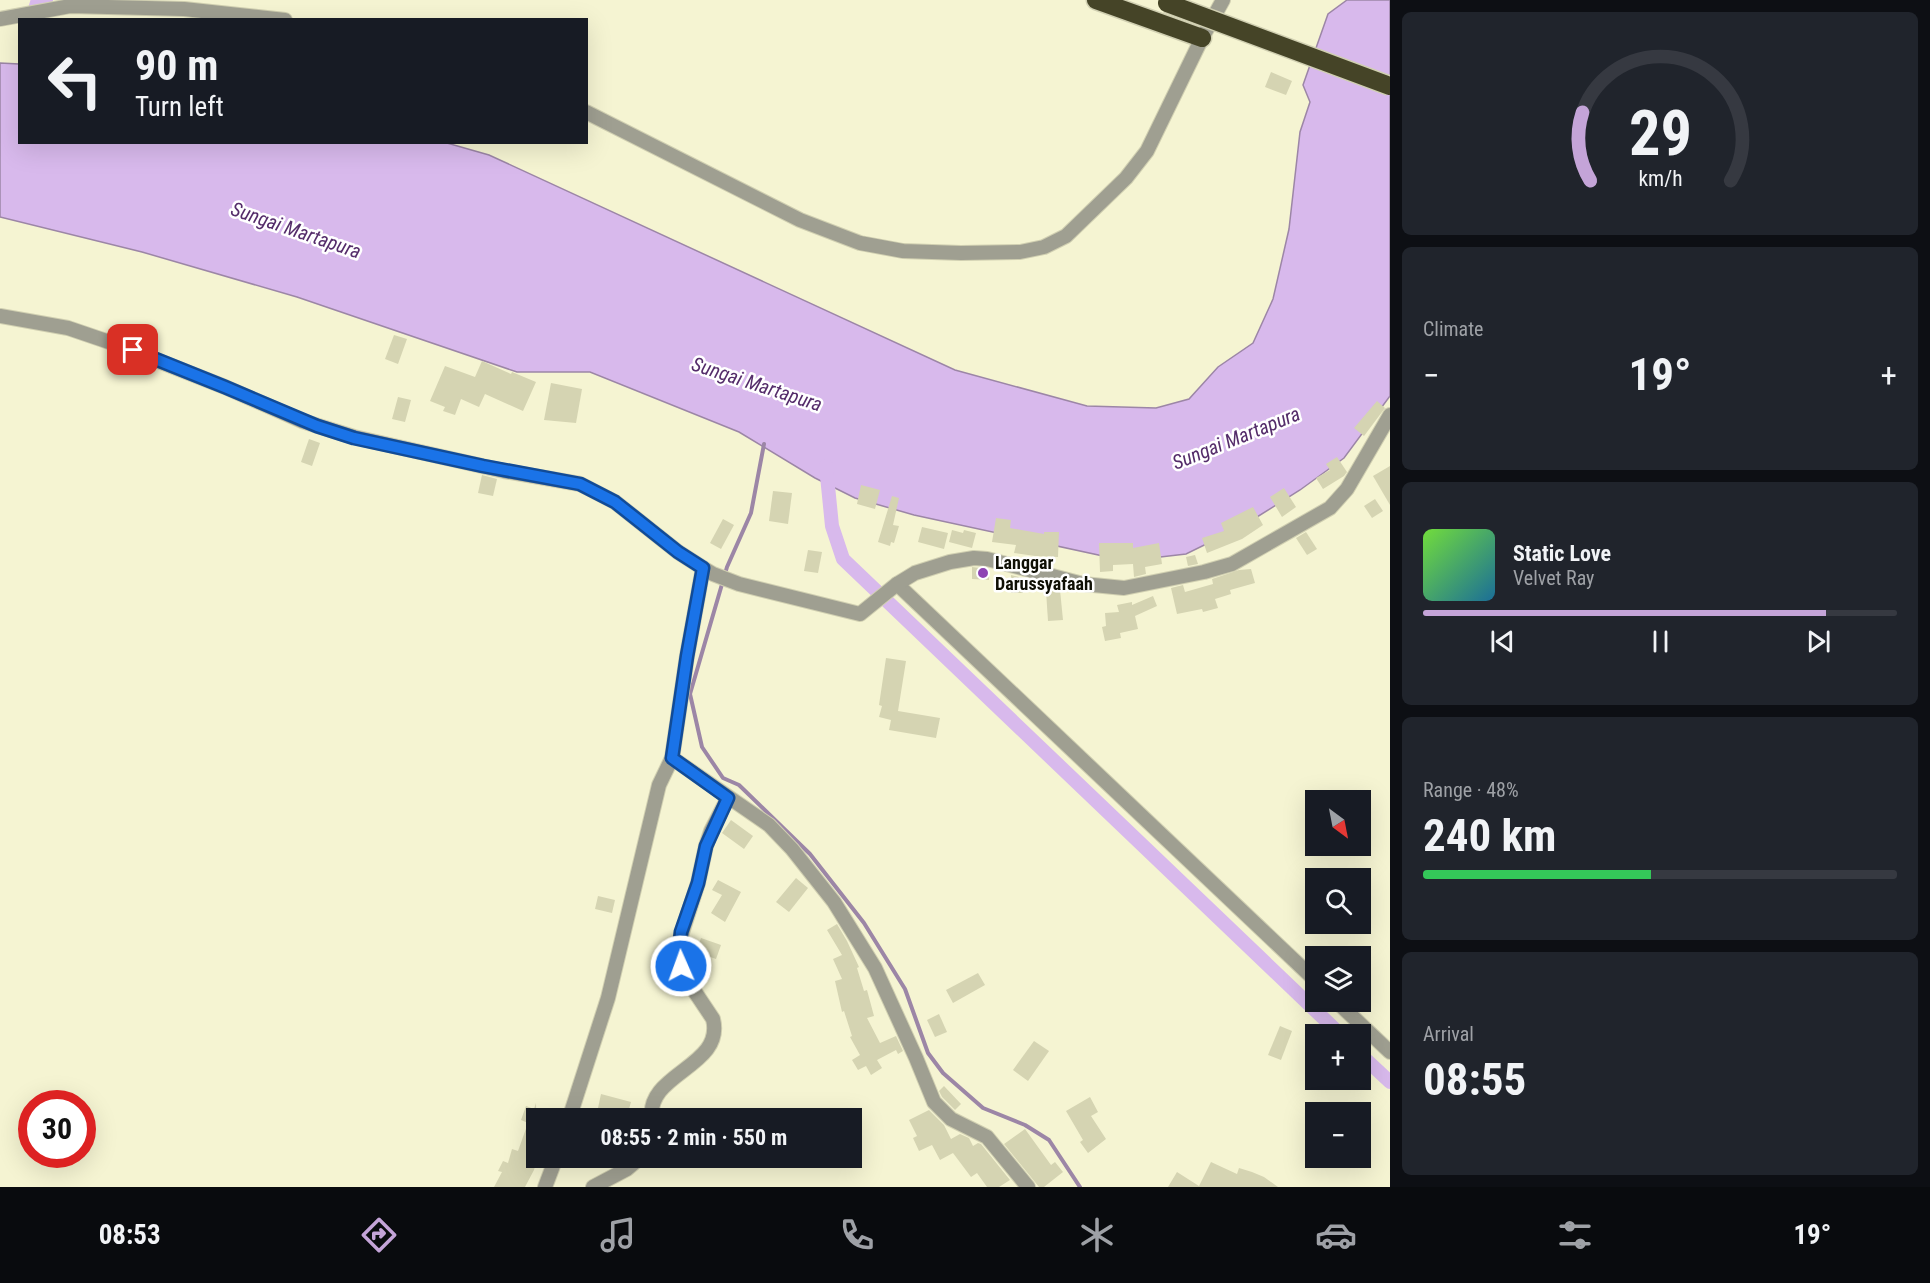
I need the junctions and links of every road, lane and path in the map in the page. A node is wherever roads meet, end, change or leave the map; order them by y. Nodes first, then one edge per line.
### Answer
1 (1096, 0) edge
2 (1222, 0) edge
3 (1163, 1) edge
4 (68, 4) edge
5 (267, 18) edge
6 (0, 19) edge
7 (1202, 38) junction
8 (1390, 86) edge
9 (588, 113) edge
10 (0, 316) edge
11 (1390, 415) edge
12 (708, 571) junction
13 (895, 586) junction
14 (672, 758) junction
15 (726, 796) junction
16 (1305, 971) edge
17 (1348, 1012) edge
18 (1390, 1052) edge
19 (573, 1108) edge
20 (653, 1108) edge
21 (552, 1168) edge
22 (628, 1168) edge
23 (545, 1187) edge
24 (593, 1187) edge
25 (1028, 1187) edge

1 - 7 highway
2 - 7 street
3 - 8 highway, bridge
4 - 5 street
4 - 6 street
7 - 9 street
10 - 12 street
11 - 13 street
12 - 13 street
12 - 14 street
13 - 16 street
14 - 15 street
14 - 19 street
15 - 20 street
15 - 25 street
17 - 18 street
21 - 23 street
22 - 24 street

